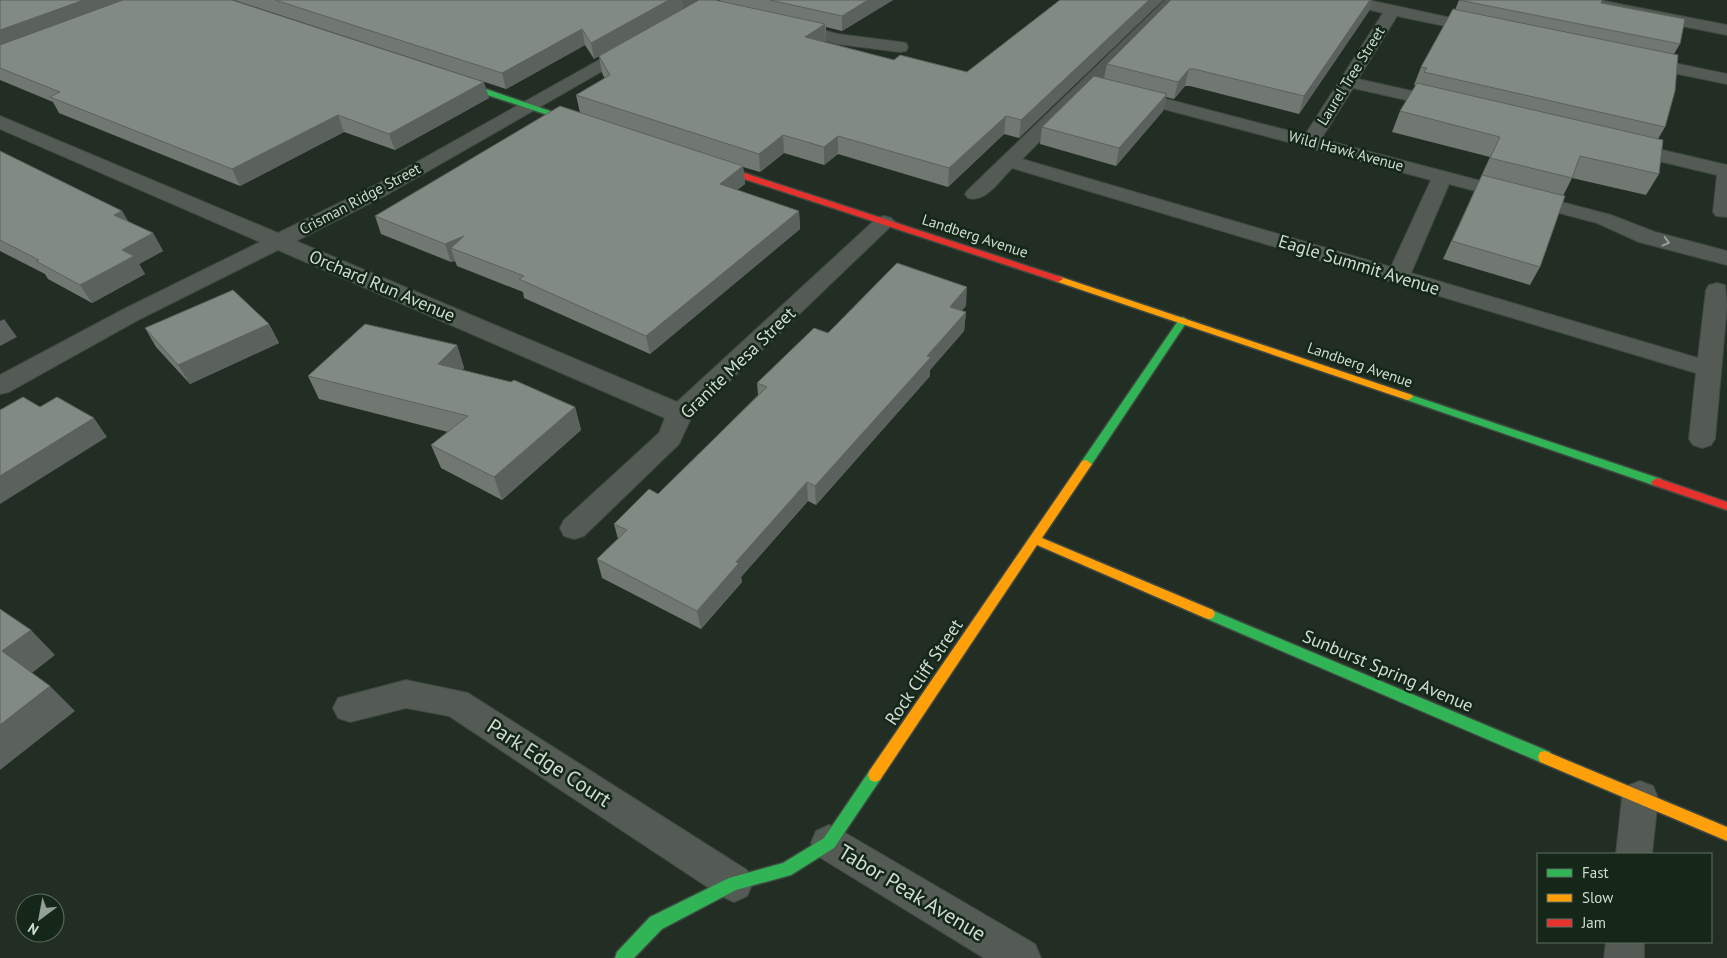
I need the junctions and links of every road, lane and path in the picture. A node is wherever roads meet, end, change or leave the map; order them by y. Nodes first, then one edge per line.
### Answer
1 (670, 0) edge
2 (1174, 0) edge
3 (1346, 0) edge
4 (1575, 0) edge
5 (709, 3) edge
6 (1393, 10) junction
7 (740, 14) edge
8 (678, 20) edge
9 (776, 22) edge
10 (1727, 30) edge
11 (1498, 32) edge
12 (653, 35) edge
13 (900, 47) dead end
14 (1622, 58) edge
15 (435, 75) edge
16 (1727, 80) edge
17 (1349, 82) junction
18 (1088, 84) junction
19 (528, 106) junction
20 (1466, 109) edge
21 (0, 122) edge
22 (594, 127) edge
23 (1310, 142) junction
24 (1611, 144) edge
25 (697, 161) edge
26 (1008, 161) junction
27 (1727, 173) edge
28 (1442, 177) junction
29 (975, 194) dead end
30 (1724, 212) dead end
31 (1604, 219) junction
32 (884, 222) junction
33 (1727, 241) edge
34 (280, 242) junction
35 (1727, 258) edge
36 (1398, 277) junction
37 (1717, 290) dead end
38 (1183, 320) junction
39 (1709, 369) junction
40 (0, 386) edge
41 (680, 414) junction
42 (1702, 438) dead end
43 (1727, 506) edge
44 (574, 528) dead end
45 (1036, 540) junction
46 (350, 708) dead end
47 (1640, 798) junction
48 (1727, 834) edge
49 (829, 843) junction
50 (1634, 853) edge
51 (734, 883) junction
52 (1625, 943) edge
53 (623, 958) edge
54 (1022, 958) edge
55 (1624, 958) edge

1 - 5 street
2 - 18 street
3 - 6 street
4 - 10 street
5 - 7 street
5 - 8 street
6 - 11 street
6 - 17 street, Laurel Tree Street
9 - 13 street
12 - 19 street, Crisman Ridge Street
14 - 16 street
15 - 19 street
17 - 20 street
17 - 23 street, Laurel Tree Street
18 - 23 street, Wild Hawk Avenue
18 - 26 street
19 - 22 street
19 - 34 street, Crisman Ridge Street
21 - 34 street, Orchard Run Avenue
23 - 28 street, Wild Hawk Avenue
24 - 27 street
25 - 32 street, Landberg Avenue
26 - 29 street
26 - 36 street, Eagle Summit Avenue
27 - 30 street
28 - 31 street, Wild Hawk Avenue
28 - 36 street
31 - 33 street, Wild Hawk Avenue
31 -> 35 street, Wild Hawk Avenue
32 - 38 street, Landberg Avenue
32 - 41 street, Granite Mesa Street
34 - 40 street, Crisman Ridge Street
34 - 41 street, Orchard Run Avenue
36 - 39 street, Eagle Summit Avenue
37 - 39 street
38 - 43 street, Landberg Avenue
38 - 45 street, Rock Cliff Street
39 - 42 street
41 - 44 street, Granite Mesa Street
45 - 47 street, Sunburst Spring Avenue
45 - 49 street, Rock Cliff Street
46 - 51 street, Park Edge Court
47 - 48 street, Sunburst Spring Avenue
47 - 50 street
49 - 51 street, Rock Cliff Street
49 - 54 street, Tabor Peak Avenue
51 - 53 street, Rock Cliff Street
52 - 55 street

